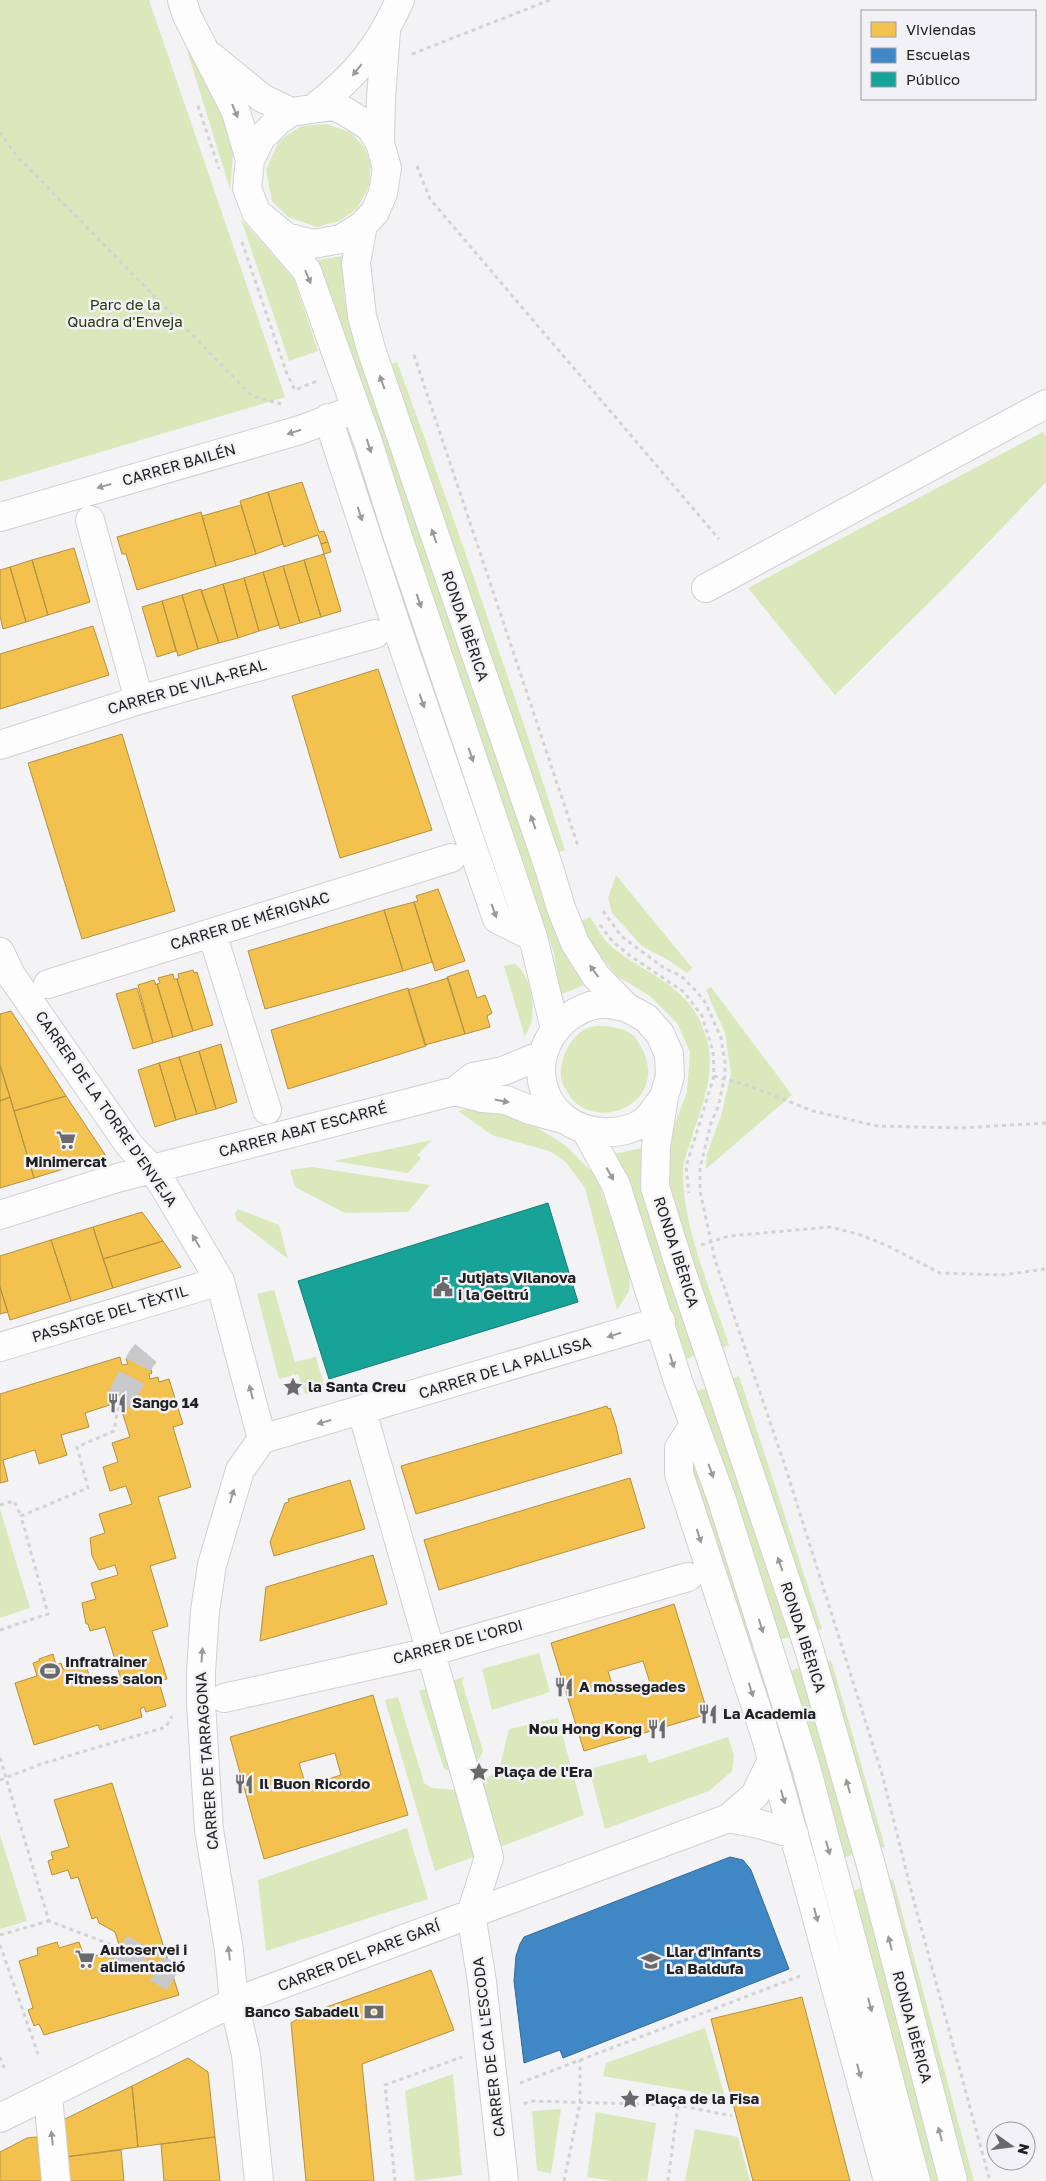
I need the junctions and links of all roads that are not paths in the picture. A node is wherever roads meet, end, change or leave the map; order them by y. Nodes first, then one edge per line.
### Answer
1 (182, 0) edge
2 (400, 0) edge
3 (386, 31) junction
4 (206, 52) junction
5 (302, 110) junction
6 (380, 143) junction
7 (250, 160) junction
8 (256, 212) junction
9 (363, 225) junction
10 (1046, 404) edge
11 (356, 410) junction
12 (328, 418) junction
13 (0, 517) edge
14 (90, 520) dead end
15 (706, 588) dead end
16 (376, 634) dead end
17 (138, 700) junction
18 (0, 745) edge
19 (451, 858) dead end
20 (212, 933) junction
21 (533, 937) junction
22 (4, 968) edge
23 (48, 984) dead end
24 (626, 1007) junction
25 (555, 1029) junction
26 (542, 1055) junction
27 (455, 1091) junction
28 (664, 1097) junction
29 (267, 1110) dead end
30 (575, 1125) junction
31 (152, 1169) junction
32 (0, 1215) edge
33 (220, 1281) junction
34 (661, 1321) junction
35 (0, 1347) edge
36 (362, 1411) junction
37 (694, 1425) junction
38 (262, 1440) junction
39 (688, 1577) dead end
40 (430, 1652) junction
41 (224, 1698) dead end
42 (772, 1760) junction
43 (729, 1818) junction
44 (794, 1834) junction
45 (471, 1914) junction
46 (234, 2002) junction
47 (48, 2096) junction
48 (0, 2118) edge
49 (56, 2181) edge
50 (259, 2181) edge
51 (504, 2181) edge
52 (888, 2181) edge
53 (916, 2181) edge
54 (953, 2181) edge

1 - 4 street, RONDA IBÈRICA
2 - 3 street
3 -> 5 street
3 - 6 street
4 - 5 street, RONDA IBÈRICA
4 -> 7 street, RONDA IBÈRICA
5 - 6 street, RONDA IBÈRICA
5 - 7 street, RONDA IBÈRICA
6 - 9 street, RONDA IBÈRICA
7 - 8 street, RONDA IBÈRICA
8 - 9 street, RONDA IBÈRICA
8 -> 11 street, RONDA IBÈRICA
24 -> 9 street, RONDA IBÈRICA
10 - 15 street
11 - 12 street, CARRER BAILÉN
11 -> 21 street, RONDA IBÈRICA
12 -> 13 street, CARRER BAILÉN
12 -> 21 street
14 - 17 street
16 - 17 street, CARRER DE VILA-REAL
17 - 18 street, CARRER DE VILA-REAL
19 - 20 street, CARRER DE MÉRIGNAC
20 - 23 street, CARRER DE MÉRIGNAC
20 - 29 street
21 - 25 street, RONDA IBÈRICA
22 - 31 street, CARRER DE LA TORRE D'ENVEJA
24 - 25 street, RONDA IBÈRICA
24 - 28 street, RONDA IBÈRICA
25 - 26 street, RONDA IBÈRICA
26 - 27 street
26 - 30 street, RONDA IBÈRICA
27 -> 30 street, RONDA IBÈRICA
27 - 31 street, CARRER ABAT ESCARRÉ
28 - 30 street, RONDA IBÈRICA
54 -> 28 street, RONDA IBÈRICA
30 -> 34 street, RONDA IBÈRICA
31 - 32 street, CARRER ABAT ESCARRÉ
33 -> 31 street, CARRER DE LA TORRE D'ENVEJA
33 - 35 street, PASSATGE DEL TÈXTIL
38 -> 33 street, CARRER DE LA TORRE D'ENVEJA
34 -> 36 street, CARRER DE LA PALLISSA
34 -> 37 street, RONDA IBÈRICA
36 -> 38 street, CARRER DE LA PALLISSA
36 - 40 street
37 -> 42 street
37 -> 53 street, RONDA IBÈRICA
46 -> 38 street, CARRER DE TARRAGONA
39 - 40 street, CARRER DE L'ORDI
40 - 41 street, CARRER DE L'ORDI
40 - 45 street
42 - 43 street, CARRER DEL PARE GARÍ
42 -> 44 street
43 - 44 street
43 - 45 street, CARRER DEL PARE GARÍ
44 -> 52 street
45 - 46 street, CARRER DEL PARE GARÍ
45 - 51 street, CARRER DE CA L'ESCODA
46 - 47 street, CARRER DEL PARE GARÍ
46 - 50 street, CARRER DE TARRAGONA
47 - 48 street, CARRER DEL PARE GARÍ
49 -> 47 street

